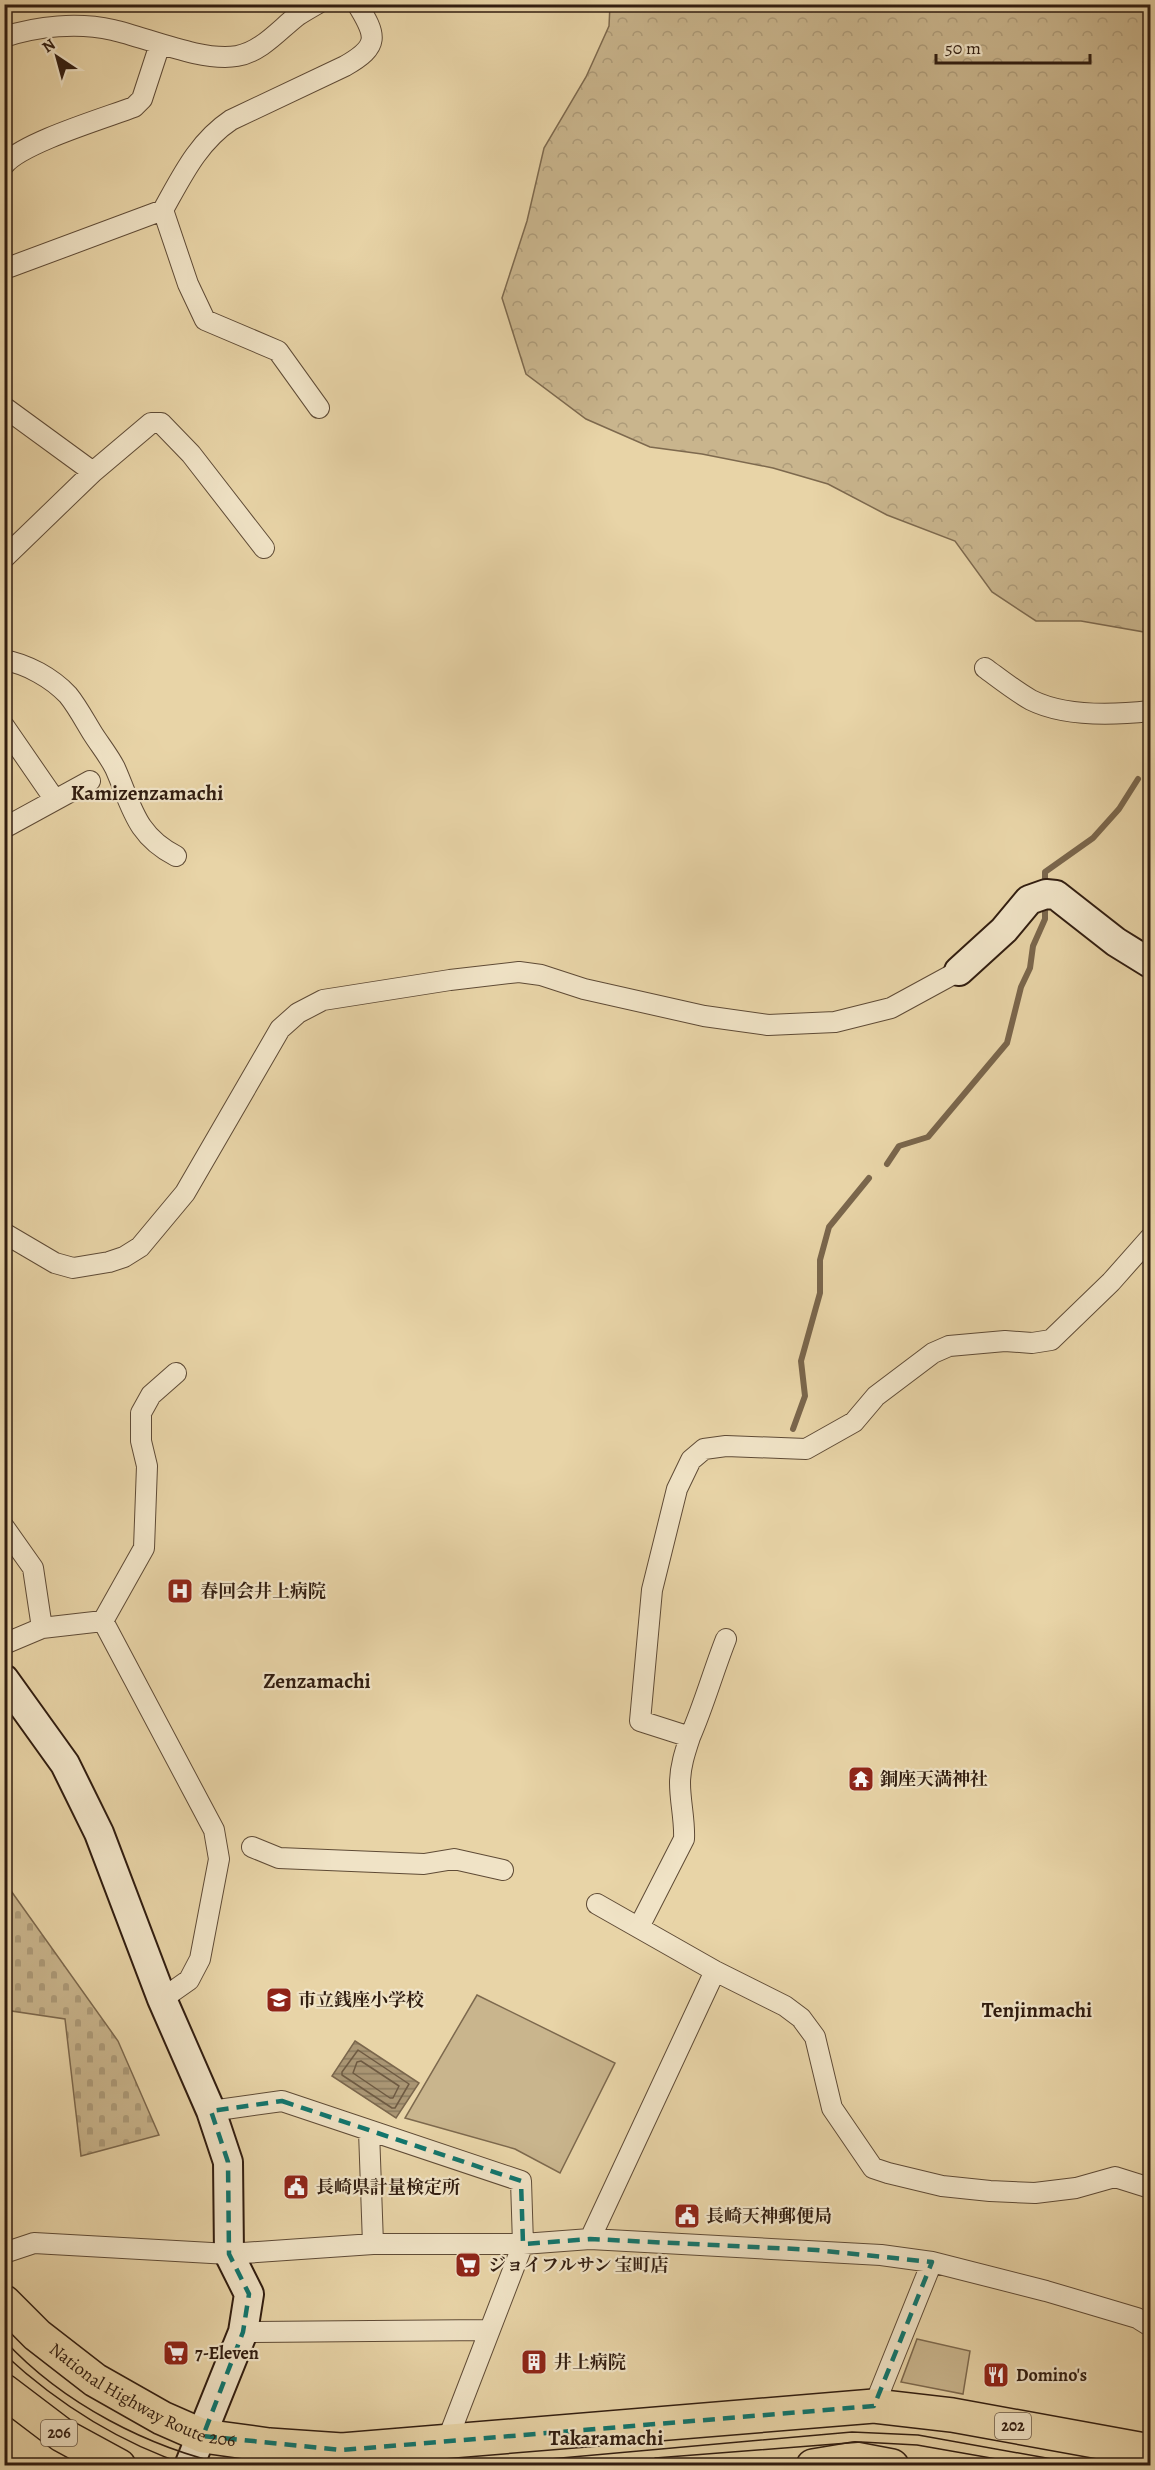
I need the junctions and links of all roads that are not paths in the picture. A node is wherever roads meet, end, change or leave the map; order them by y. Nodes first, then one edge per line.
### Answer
1 (317, 4) edge
2 (357, 4) edge
3 (4, 37) edge
4 (160, 44) junction
5 (4, 165) edge
6 (163, 210) junction
7 (4, 264) edge
8 (4, 407) edge
9 (319, 408) dead end
10 (93, 472) junction
11 (264, 548) dead end
12 (4, 558) edge
13 (4, 660) edge
14 (986, 668) dead end
15 (1150, 711) edge
16 (4, 726) edge
17 (90, 781) dead end
18 (55, 800) junction
19 (4, 828) edge
20 (176, 856) dead end
21 (1150, 963) edge
22 (959, 971) joint
23 (4, 1233) edge
24 (1150, 1238) edge
25 (176, 1373) dead end
26 (4, 1527) edge
27 (103, 1621) junction
28 (42, 1628) junction
29 (726, 1639) dead end
30 (4, 1644) edge
31 (4, 1679) edge
32 (690, 1737) junction
33 (252, 1847) dead end
34 (503, 1870) dead end
35 (597, 1904) dead end
36 (639, 1927) junction
37 (715, 1971) junction
38 (162, 1999) junction
39 (211, 2111) junction
40 (369, 2131) junction
41 (1150, 2188) edge
42 (590, 2239) junction
43 (373, 2244) junction
44 (522, 2244) junction
45 (4, 2253) edge
46 (229, 2254) junction
47 (932, 2262) junction
48 (4, 2302) edge
49 (1150, 2326) edge
50 (489, 2330) junction
51 (243, 2332) junction
52 (4, 2391) edge
53 (874, 2406) junction
54 (203, 2436) junction
55 (447, 2441) junction
56 (1150, 2451) edge
57 (851, 2464) edge
58 (119, 2466) edge
59 (189, 2466) edge
60 (813, 2466) edge
61 (892, 2466) edge

1 - 4 street
2 - 6 street
3 - 4 street
4 - 5 street
6 - 7 street
6 - 9 street
8 - 10 street
10 - 11 street
10 - 12 street
13 - 20 street
14 - 15 street
16 - 18 street
17 - 18 street
18 - 19 street
21 - 22 street
22 - 23 street
24 - 32 street
25 - 27 street
26 - 28 street
27 - 28 street
27 - 38 street
28 - 30 street
29 - 32 street
31 - 38 street
32 - 36 street
33 - 34 street
35 - 36 street
36 - 37 street
37 - 41 street
37 - 42 street
38 - 39 street
39 - 40 street
39 - 46 street
40 - 43 street
40 - 44 street
42 - 44 street
42 - 47 street
43 - 44 street
43 - 46 street
44 - 50 street
45 - 46 street
46 - 51 street
47 - 49 street
47 - 53 street
48 - 54 highway, National Highway Route 206
50 - 51 street
50 - 55 street
51 - 54 street
52 - 58 highway, 206
53 - 55 highway, National Highway Route 206
53 - 56 highway, 202
53 - 57 highway
54 - 55 highway, National Highway Route 206
54 - 59 street
57 - 60 highway
57 - 61 highway

